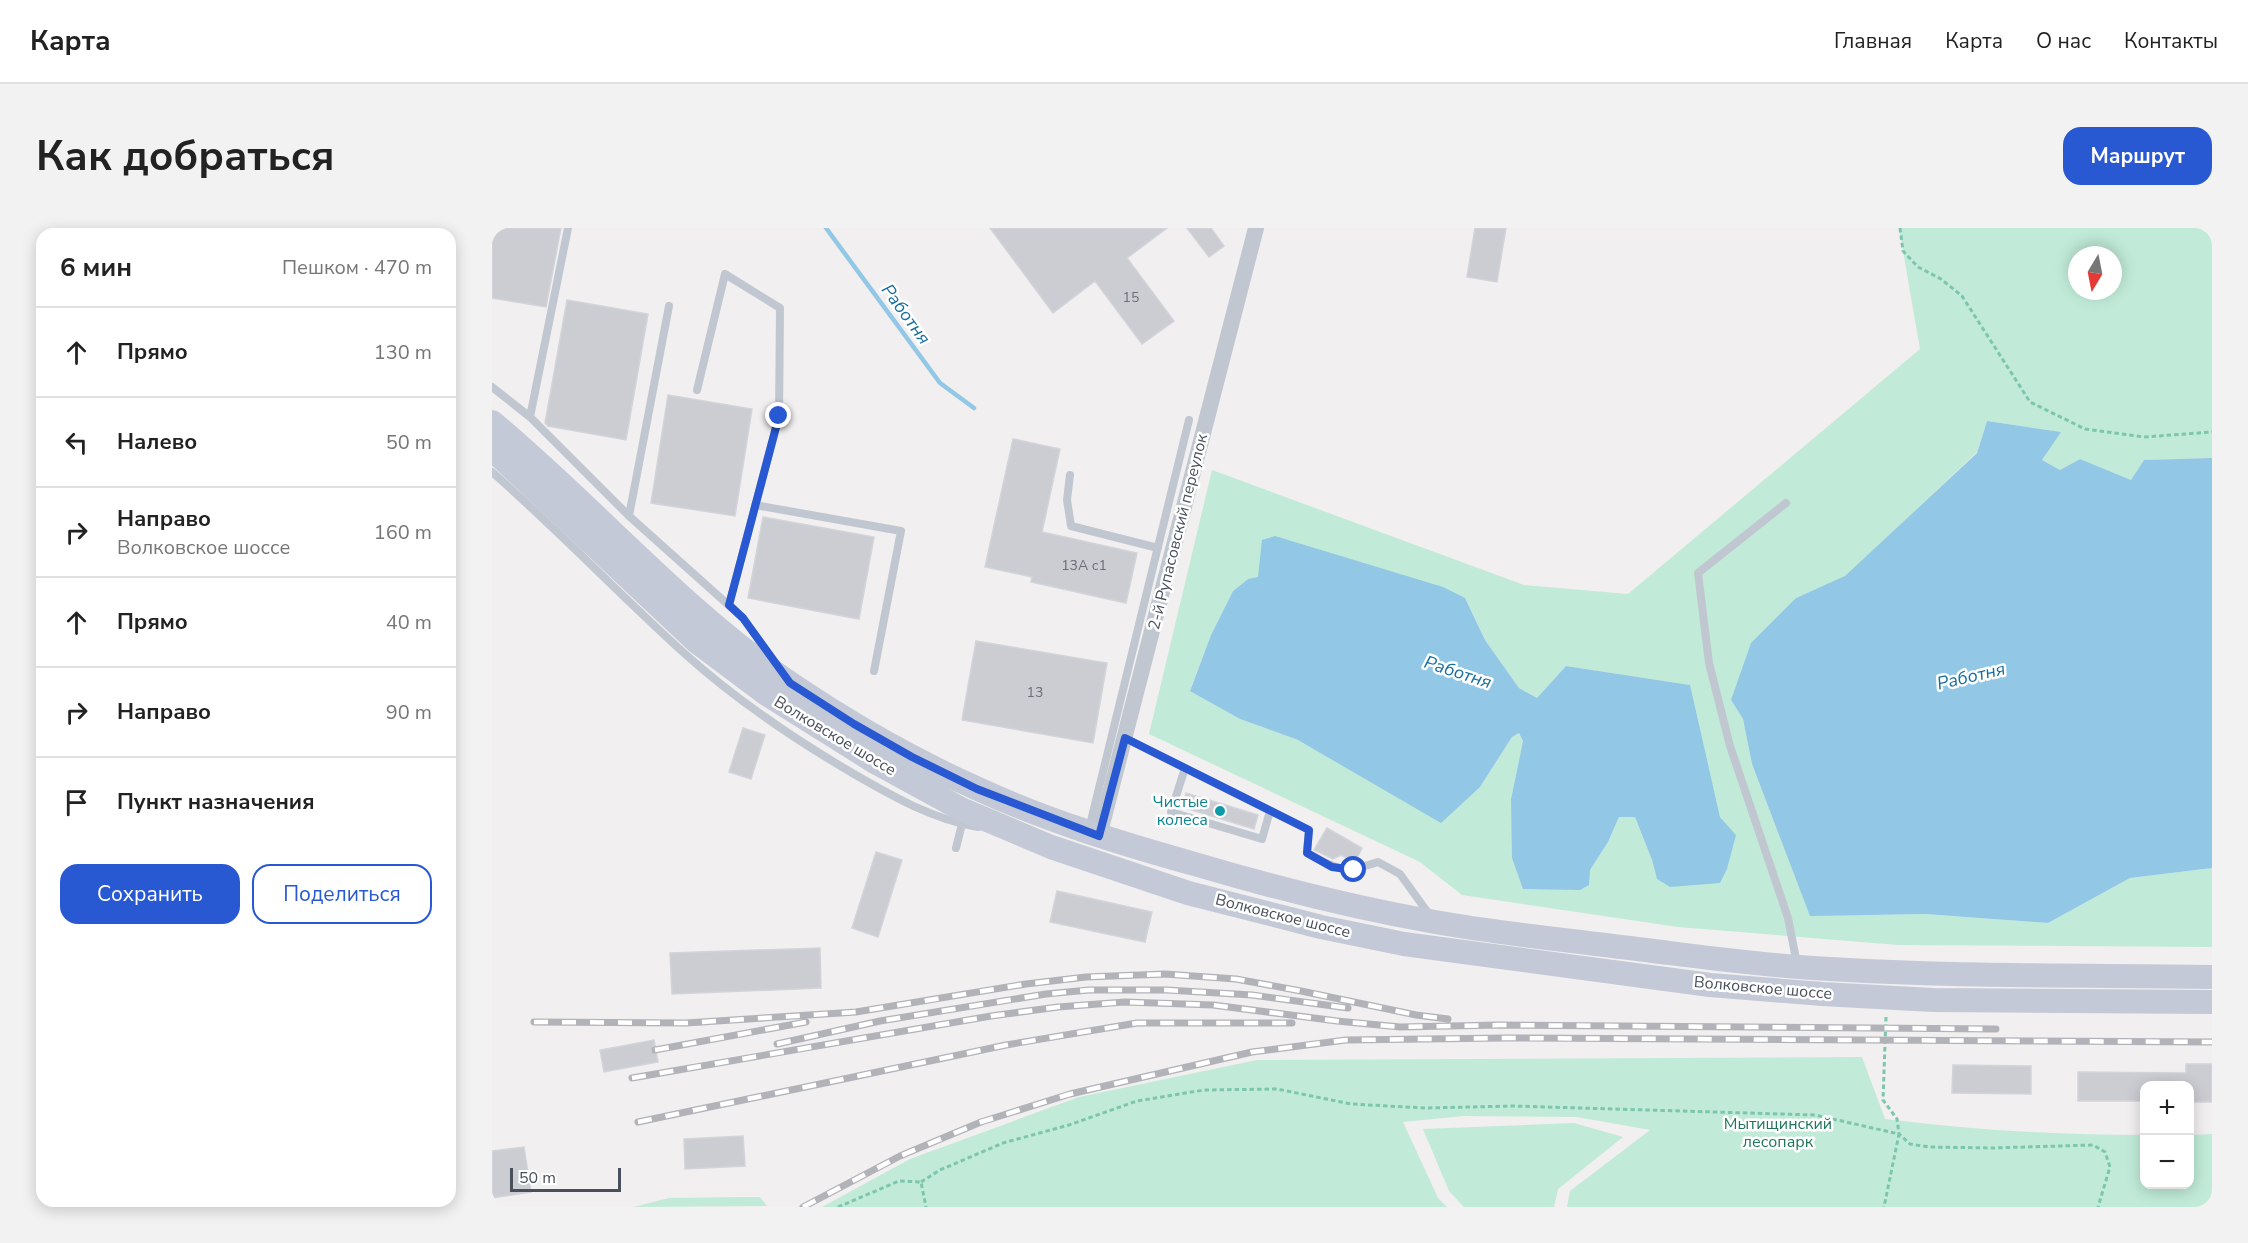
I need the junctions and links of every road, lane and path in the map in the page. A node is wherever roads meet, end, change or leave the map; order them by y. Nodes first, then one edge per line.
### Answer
1 (568, 228) edge
2 (1256, 228) edge
3 (1900, 228) edge
4 (669, 306) dead end
5 (492, 387) edge
6 (698, 390) dead end
7 (530, 417) junction
8 (1189, 420) dead end
9 (492, 422) edge
10 (2212, 432) edge
11 (492, 449) edge
12 (492, 472) edge
13 (1070, 475) dead end
14 (1786, 503) dead end
15 (755, 505) junction
16 (629, 516) junction
17 (1158, 548) junction
18 (729, 605) junction
19 (874, 672) dead end
20 (790, 683) junction
21 (1125, 738) junction
22 (1185, 768) junction
23 (1270, 811) junction
24 (964, 818) junction
25 (1094, 834) junction
26 (956, 848) dead end
27 (1434, 922) junction
28 (1798, 967) junction
29 (2212, 977) edge
30 (2212, 1002) edge
31 (1886, 1015) dead end
32 (1899, 1134) junction
33 (921, 1182) junction
34 (838, 1207) edge
35 (926, 1207) edge
36 (1884, 1207) edge
37 (2098, 1207) edge

1 - 7 lane
2 - 21 street, 2-й Рупасовский переулок
3 - 10 path
4 - 16 lane
5 - 7 lane
6 - 15 lane
7 - 16 lane
8 - 17 lane
9 - 20 main road, Волковское шоссе
11 - 24 main road, Волковское шоссе
12 - 24 lane
13 - 17 lane
14 - 28 lane
15 - 18 lane
15 - 19 lane
16 - 18 lane
17 - 25 lane
18 - 20 lane
20 - 25 main road, Волковское шоссе
21 - 22 lane
21 - 25 street, 2-й Рупасовский переулок
22 - 23 lane
22 - 23 lane
23 - 27 lane
24 - 26 lane
24 - 30 main road, Волковское шоссе
25 - 27 main road, Волковское шоссе
27 - 28 main road, Волковское шоссе
28 - 29 main road, Волковское шоссе
31 - 32 path
32 - 33 path
32 - 36 path
32 - 37 path
33 - 34 path
33 - 35 path

